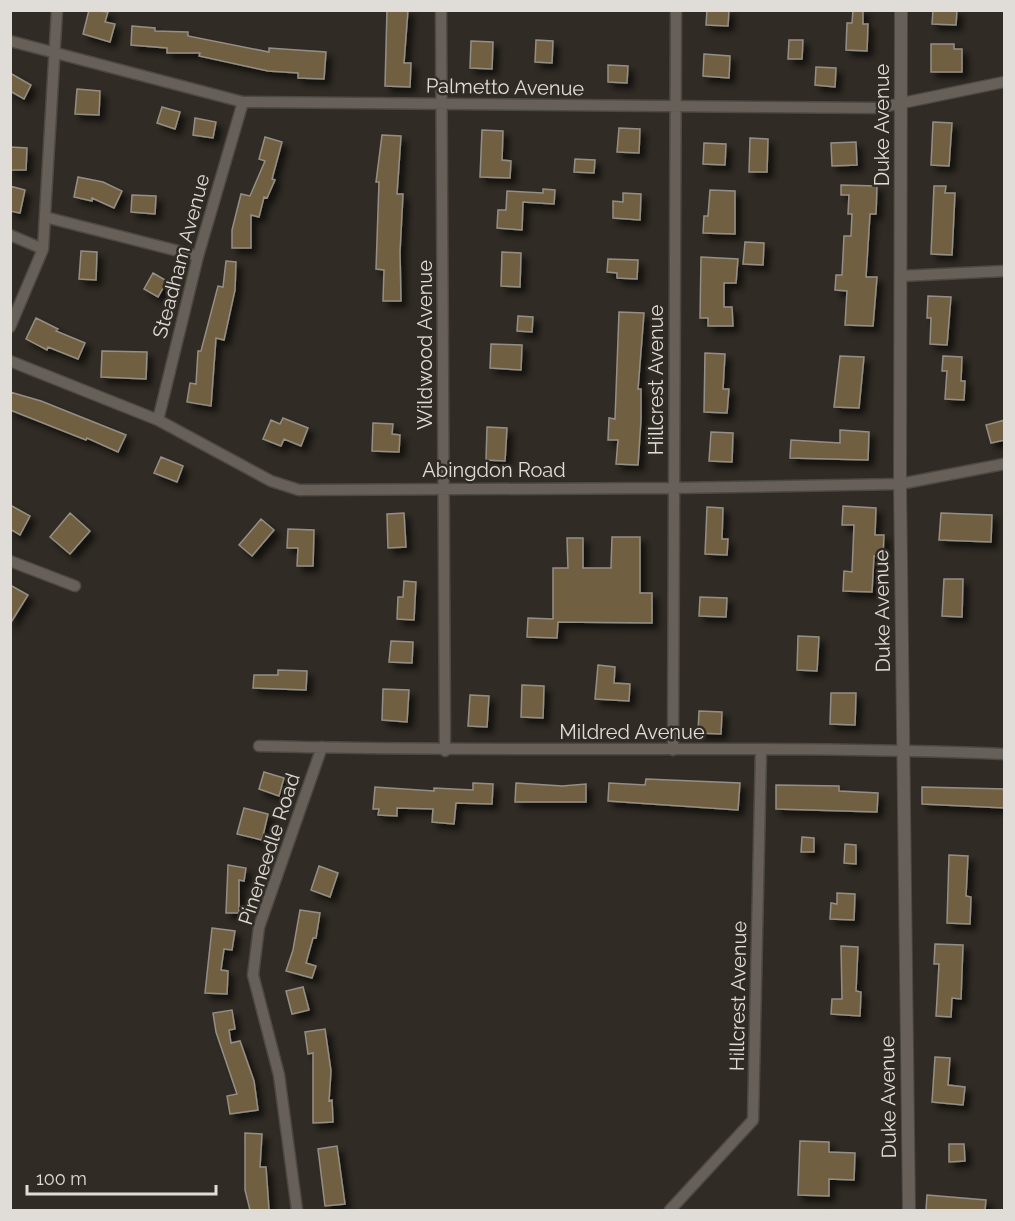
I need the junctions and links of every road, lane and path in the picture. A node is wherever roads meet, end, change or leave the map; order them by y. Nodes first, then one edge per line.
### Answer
1 (57, 10) edge
2 (441, 10) edge
3 (675, 10) edge
4 (901, 10) edge
5 (10, 41) edge
6 (56, 52) junction
7 (1005, 82) edge
8 (243, 102) junction
9 (902, 102) junction
10 (443, 105) junction
11 (676, 108) junction
12 (45, 217) junction
13 (10, 235) edge
14 (43, 249) junction
15 (198, 256) junction
16 (1005, 271) edge
17 (901, 276) junction
18 (10, 327) edge
19 (10, 361) edge
20 (158, 420) junction
21 (1005, 464) edge
22 (900, 484) junction
23 (443, 488) junction
24 (673, 488) junction
25 (10, 561) edge
26 (75, 586) dead end
27 (259, 746) dead end
28 (322, 747) junction
29 (673, 750) junction
30 (761, 750) junction
31 (904, 750) junction
32 (445, 751) junction
33 (1005, 754) edge
34 (297, 1210) edge
35 (670, 1210) edge
36 (909, 1210) edge

1 - 6 street
2 - 10 street, Wildwood Avenue
3 - 11 street, Hillcrest Avenue
4 - 9 street, Duke Avenue
5 - 6 street, Palmetto Avenue
6 - 8 street, Palmetto Avenue
6 - 12 street
7 - 9 street, Palmetto Avenue
8 - 10 street, Palmetto Avenue
8 - 15 street, Steadham Avenue
9 - 11 street, Palmetto Avenue
9 - 17 street, Duke Avenue
10 - 11 street, Palmetto Avenue
10 - 23 street, Wildwood Avenue
11 - 24 street, Hillcrest Avenue
12 - 14 street
12 - 15 street
13 - 14 street
14 - 18 street
15 - 20 street, Steadham Avenue
16 - 17 street
17 - 22 street, Duke Avenue
19 - 20 street, Abingdon Road
20 - 23 street, Abingdon Road
21 - 22 street, Abingdon Road
22 - 24 street, Abingdon Road
22 - 31 street, Duke Avenue
23 - 24 street, Abingdon Road
23 - 32 street, Wildwood Avenue
24 - 29 street, Hillcrest Avenue
25 - 26 street
27 - 28 street, Mildred Avenue
28 - 32 street, Mildred Avenue
28 - 34 street, Pineneedle Road
29 - 30 street, Mildred Avenue
29 - 32 street, Mildred Avenue
30 - 31 street, Mildred Avenue
30 - 35 street, Hillcrest Avenue
31 - 33 street, Mildred Avenue
31 - 36 street, Duke Avenue

